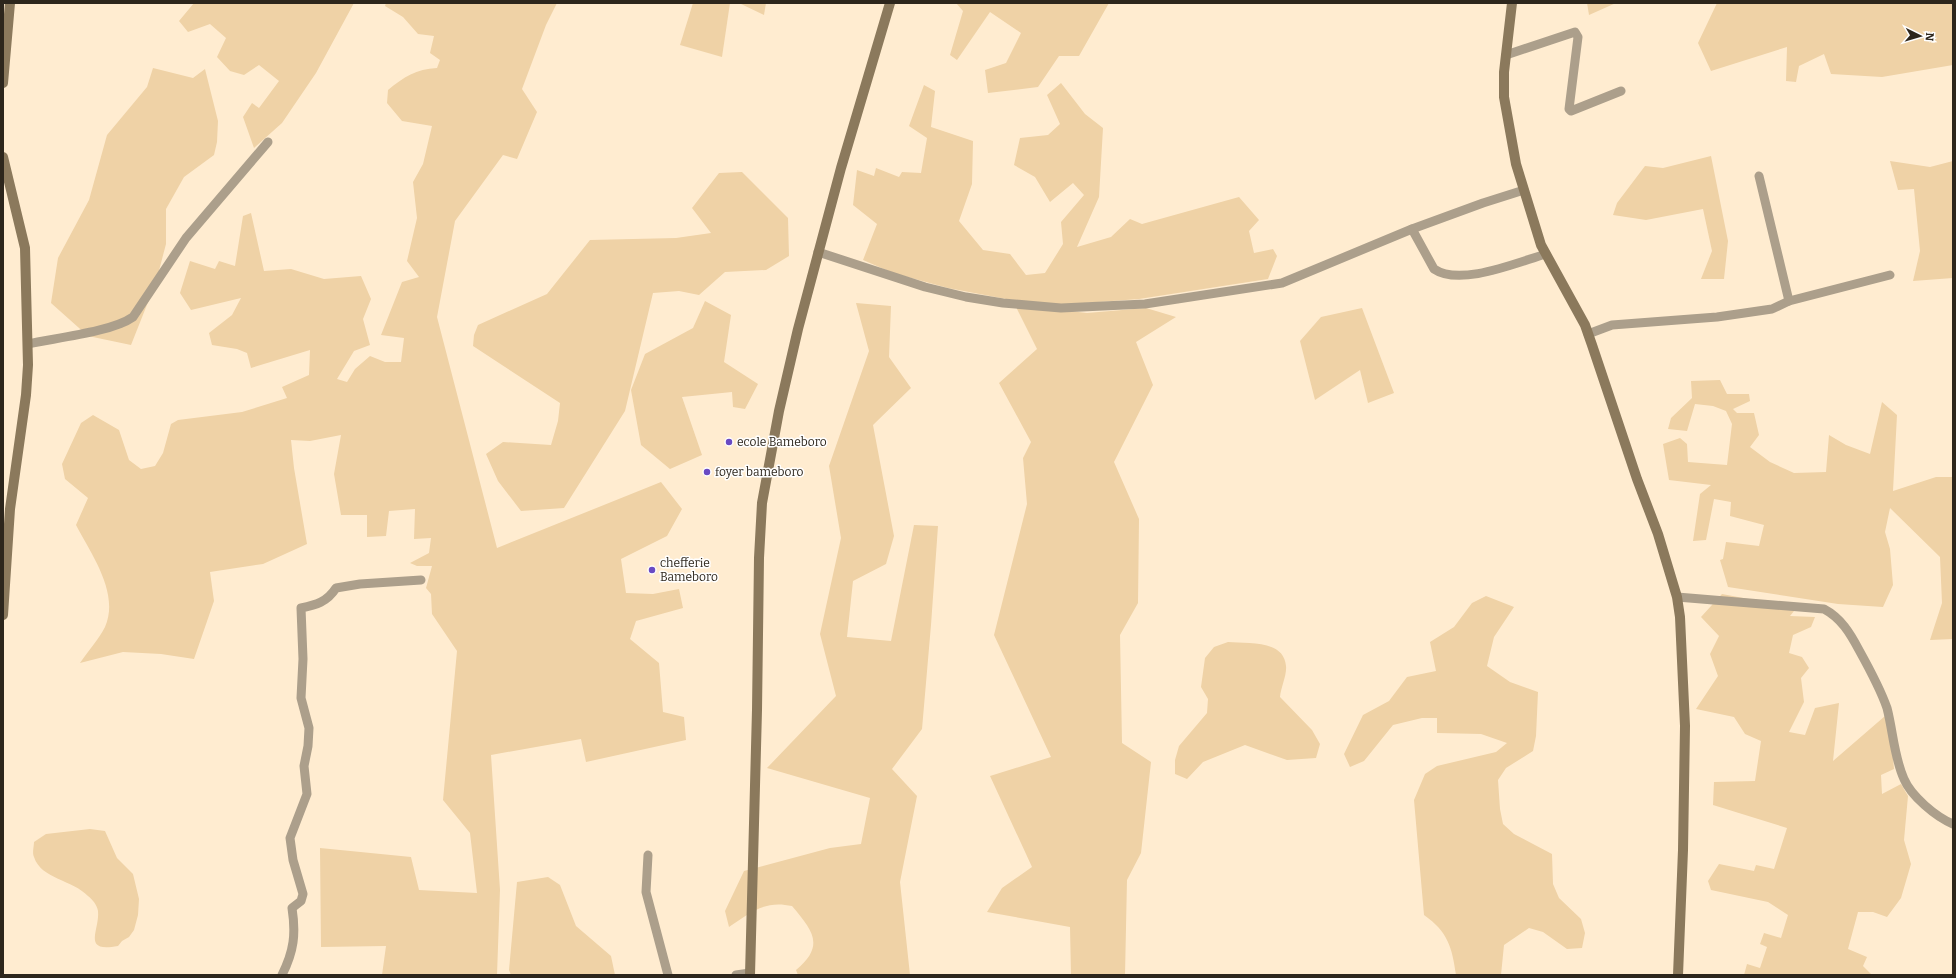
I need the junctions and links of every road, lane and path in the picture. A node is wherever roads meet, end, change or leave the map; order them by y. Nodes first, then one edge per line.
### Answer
1 (10, 3) edge
2 (890, 3) edge
3 (1512, 3) edge
4 (5, 40) edge
5 (1506, 55) junction
6 (3, 83) edge
7 (1621, 91) dead end
8 (268, 142) dead end
9 (3, 157) edge
10 (1759, 176) dead end
11 (1524, 190) junction
12 (1412, 229) junction
13 (818, 252) junction
14 (1546, 254) junction
15 (1890, 275) dead end
16 (1789, 301) junction
17 (1588, 334) junction
18 (28, 344) junction
19 (421, 580) dead end
20 (1677, 597) junction
21 (3, 614) edge
22 (1953, 824) edge
23 (648, 854) dead end
24 (750, 974) edge
25 (282, 975) edge
26 (668, 975) edge
27 (736, 975) edge
28 (1678, 975) edge

1 - 4 street
2 - 13 street
3 - 5 street
4 - 6 street
5 - 7 street
5 - 11 street
8 - 18 street
9 - 18 street
10 - 16 street
11 - 12 street
11 - 14 street
12 - 13 street
12 - 14 street
13 - 24 street
14 - 17 street
15 - 16 street
16 - 17 street
17 - 20 street
18 - 21 street
19 - 25 street
20 - 22 street
20 - 28 street
23 - 26 street
24 - 27 street

